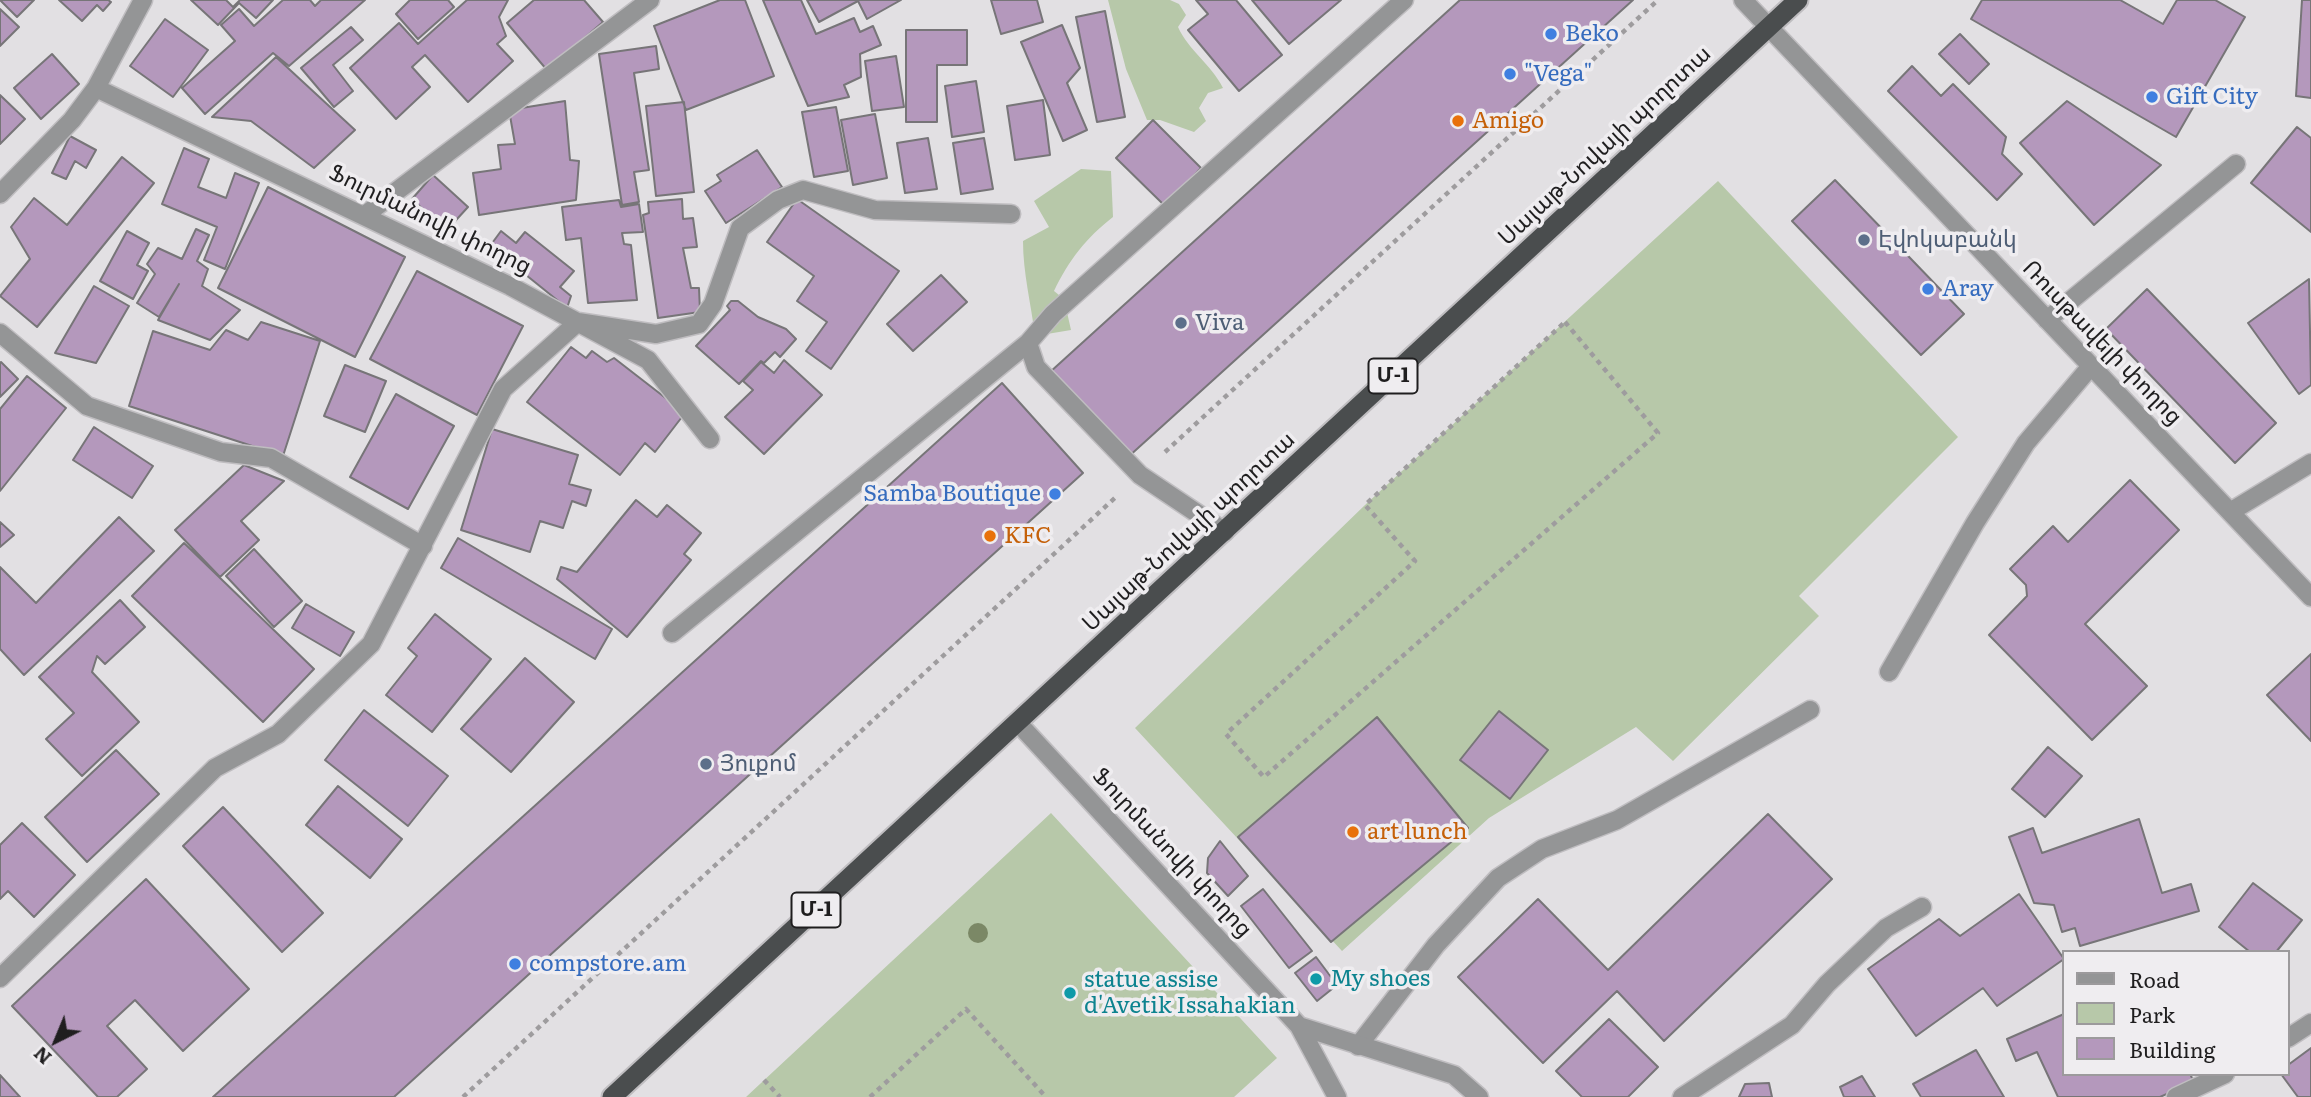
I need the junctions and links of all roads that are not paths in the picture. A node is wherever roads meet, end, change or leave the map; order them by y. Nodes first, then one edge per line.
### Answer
1 (144, 0) edge
2 (650, 0) edge
3 (1404, 0) edge
4 (1743, 0) edge
5 (1798, 0) edge
6 (1768, 28) junction
7 (96, 88) junction
8 (2236, 164) dead end
9 (0, 192) edge
10 (1010, 214) dead end
11 (365, 215) junction
12 (2047, 320) junction
13 (578, 322) junction
14 (0, 332) edge
15 (1028, 342) junction
16 (2091, 366) junction
17 (710, 439) dead end
18 (2311, 463) edge
19 (2230, 512) junction
20 (1225, 532) junction
21 (423, 545) junction
22 (2311, 597) edge
23 (672, 633) dead end
24 (1889, 672) dead end
25 (1810, 710) dead end
26 (1019, 724) junction
27 (1922, 907) dead end
28 (0, 978) edge
29 (2311, 1023) edge
30 (1299, 1026) junction
31 (2290, 1037) edge
32 (1358, 1045) junction
33 (2221, 1076) edge
34 (612, 1097) edge
35 (1337, 1097) edge
36 (1479, 1097) edge
37 (1682, 1097) edge
38 (2176, 1097) edge

1 - 7 street
2 - 11 street
3 - 15 street
4 - 6 street, Ռուսթավելի փողոց
5 - 6 highway, Սայաթ-Նովայի պողոտա / Մ-1
6 - 12 street, Ռուսթավելի փողոց
6 - 20 highway, Սայաթ-Նովայի պողոտա / Մ-1
7 - 9 street
7 - 11 street, Ֆուրմանովի փողոց
8 - 12 street
10 - 13 street
11 - 13 street, Ֆուրմանովի փողոց
12 - 16 street, Ռուսթավելի փողոց
13 - 17 street, Ֆուրմանովի փողոց
13 - 21 street
14 - 21 street
15 - 20 street
15 - 23 street
16 - 19 street, Ռուսթավելի փողոց
16 - 24 street
18 - 19 street
19 - 22 street, Ռուսթավելի փողոց
20 - 26 highway, Սայաթ-Նովայի պողոտա / Մ-1
21 - 28 street
25 - 32 street
26 - 30 street, Ֆուրմանովի փողոց
26 - 34 highway, Սայաթ-Նովայի պողոտա / Մ-1
27 - 37 street
29 - 31 street
30 - 32 street, Ֆուրմանովի փողոց
30 - 35 street
32 - 36 street, Ֆուրմանովի փողոց
33 - 38 street

